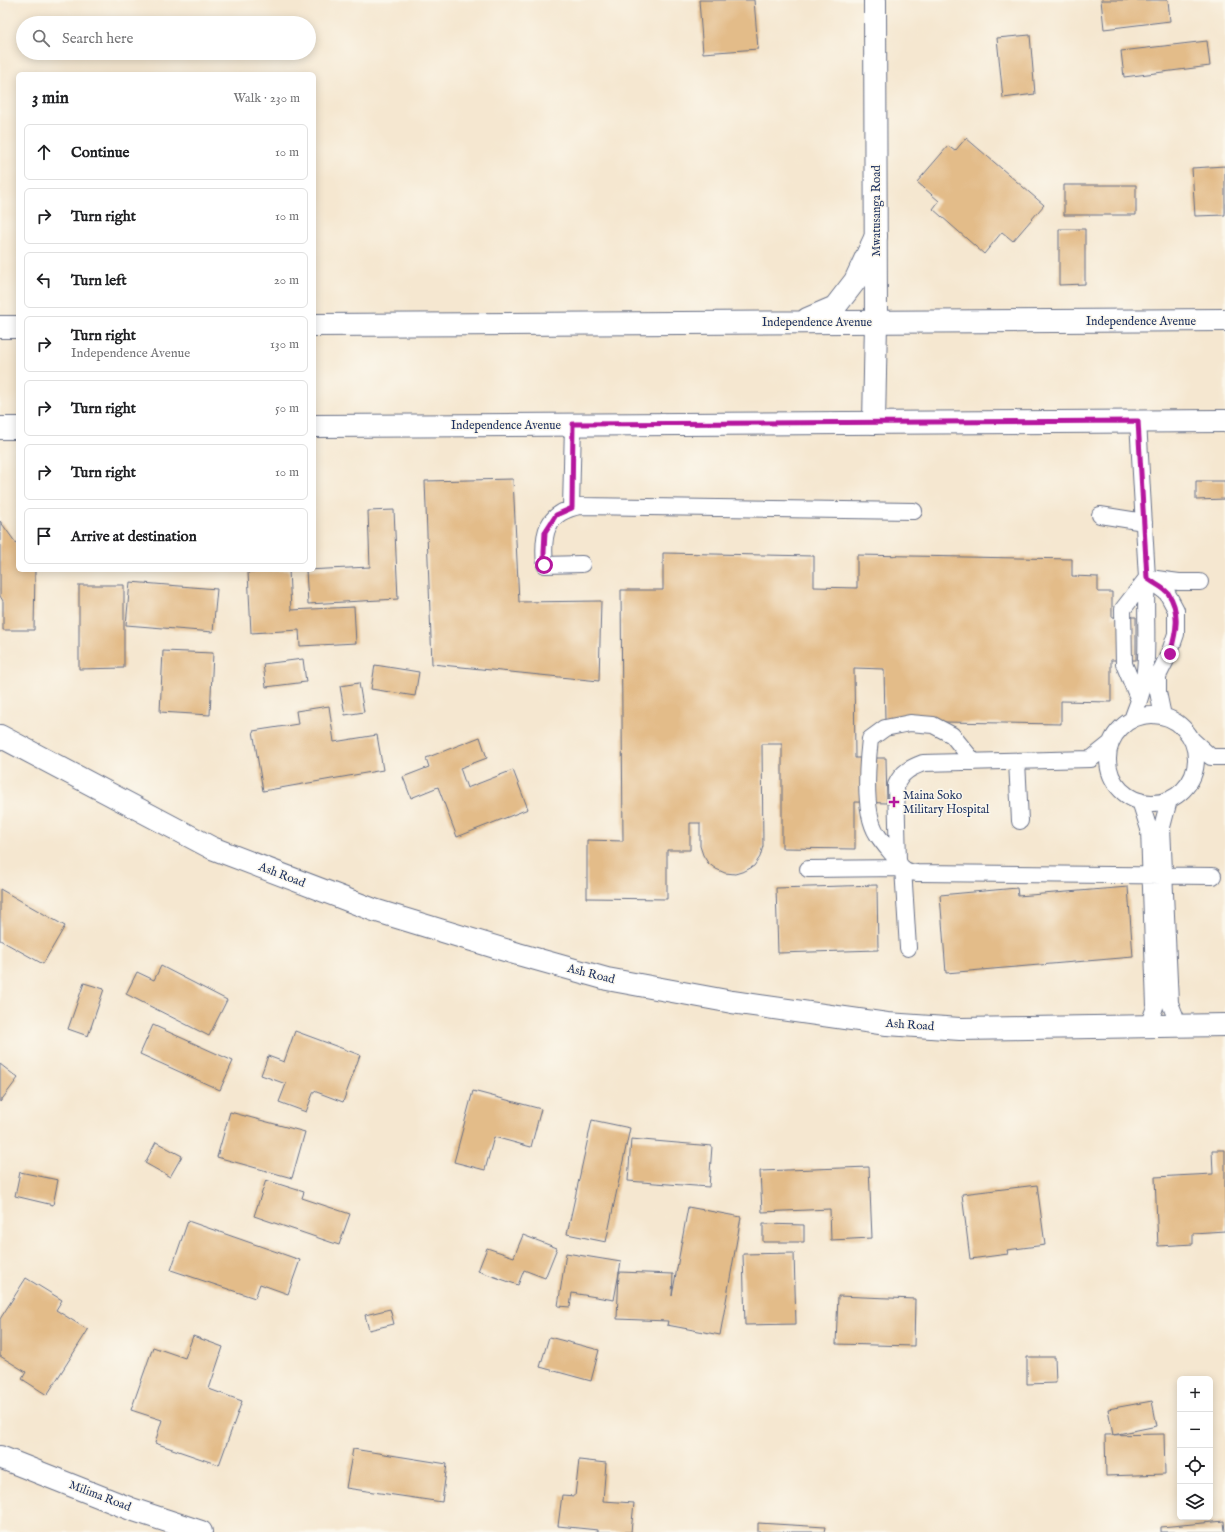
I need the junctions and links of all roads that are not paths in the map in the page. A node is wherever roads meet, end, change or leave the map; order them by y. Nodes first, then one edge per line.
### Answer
1 (875, 0) edge
2 (876, 236) junction
3 (1225, 320) edge
4 (799, 322) junction
5 (876, 322) junction
6 (316, 325) edge
7 (0, 327) edge
8 (16, 327) edge
9 (1138, 421) junction
10 (1225, 421) edge
11 (874, 423) junction
12 (573, 424) junction
13 (316, 426) edge
14 (0, 428) edge
15 (16, 428) edge
16 (572, 508) junction
17 (914, 511) dead end
18 (1100, 515) dead end
19 (1144, 522) junction
20 (582, 564) dead end
21 (1147, 578) junction
22 (1174, 605) junction
23 (1139, 700) junction
24 (1163, 716) junction
25 (1132, 720) junction
26 (0, 736) edge
27 (1191, 740) junction
28 (1112, 743) junction
29 (1218, 757) edge
30 (1017, 761) junction
31 (974, 762) junction
32 (1193, 772) junction
33 (1169, 800) junction
34 (1140, 801) junction
35 (1020, 821) dead end
36 (900, 865) junction
37 (808, 869) dead end
38 (1157, 876) junction
39 (1213, 876) dead end
40 (908, 948) dead end
41 (1225, 1025) edge
42 (1148, 1026) junction
43 (1179, 1026) junction
44 (0, 1457) edge
45 (201, 1532) edge

1 - 2 main road, Mwatusanga Road
2 - 4 main road
2 - 5 main road, Mwatusanga Road
3 - 5 main road, Independence Avenue
4 - 5 main road, Independence Avenue
4 - 6 main road, Independence Avenue
5 - 11 main road, Mwatusanga Road
7 - 8 main road
9 - 10 main road, Independence Avenue
9 - 11 main road, Independence Avenue
9 - 19 lane
11 - 12 main road, Independence Avenue
12 - 13 main road, Independence Avenue
12 - 16 lane
14 - 15 main road
16 - 17 lane
16 - 20 lane
18 - 19 lane
19 - 21 lane
21 - 22 lane
21 - 22 lane
21 - 23 lane
21 - 23 lane
22 - 24 lane
23 - 25 lane
24 - 25 lane
24 - 27 lane
25 - 28 lane
26 - 42 main road, Ash Road
27 - 29 lane
27 - 32 lane
28 - 30 lane
28 - 34 lane
29 - 32 lane
30 - 31 lane
30 - 35 lane
31 - 36 lane
31 - 36 lane
32 - 33 lane
33 - 34 lane
33 - 38 lane
34 - 38 lane
36 - 37 lane
36 - 38 lane
36 - 40 lane
38 - 39 lane
38 - 42 lane
38 - 43 lane
41 - 43 main road, Ash Road
42 - 43 main road, Ash Road
44 - 45 main road, Milima Road

